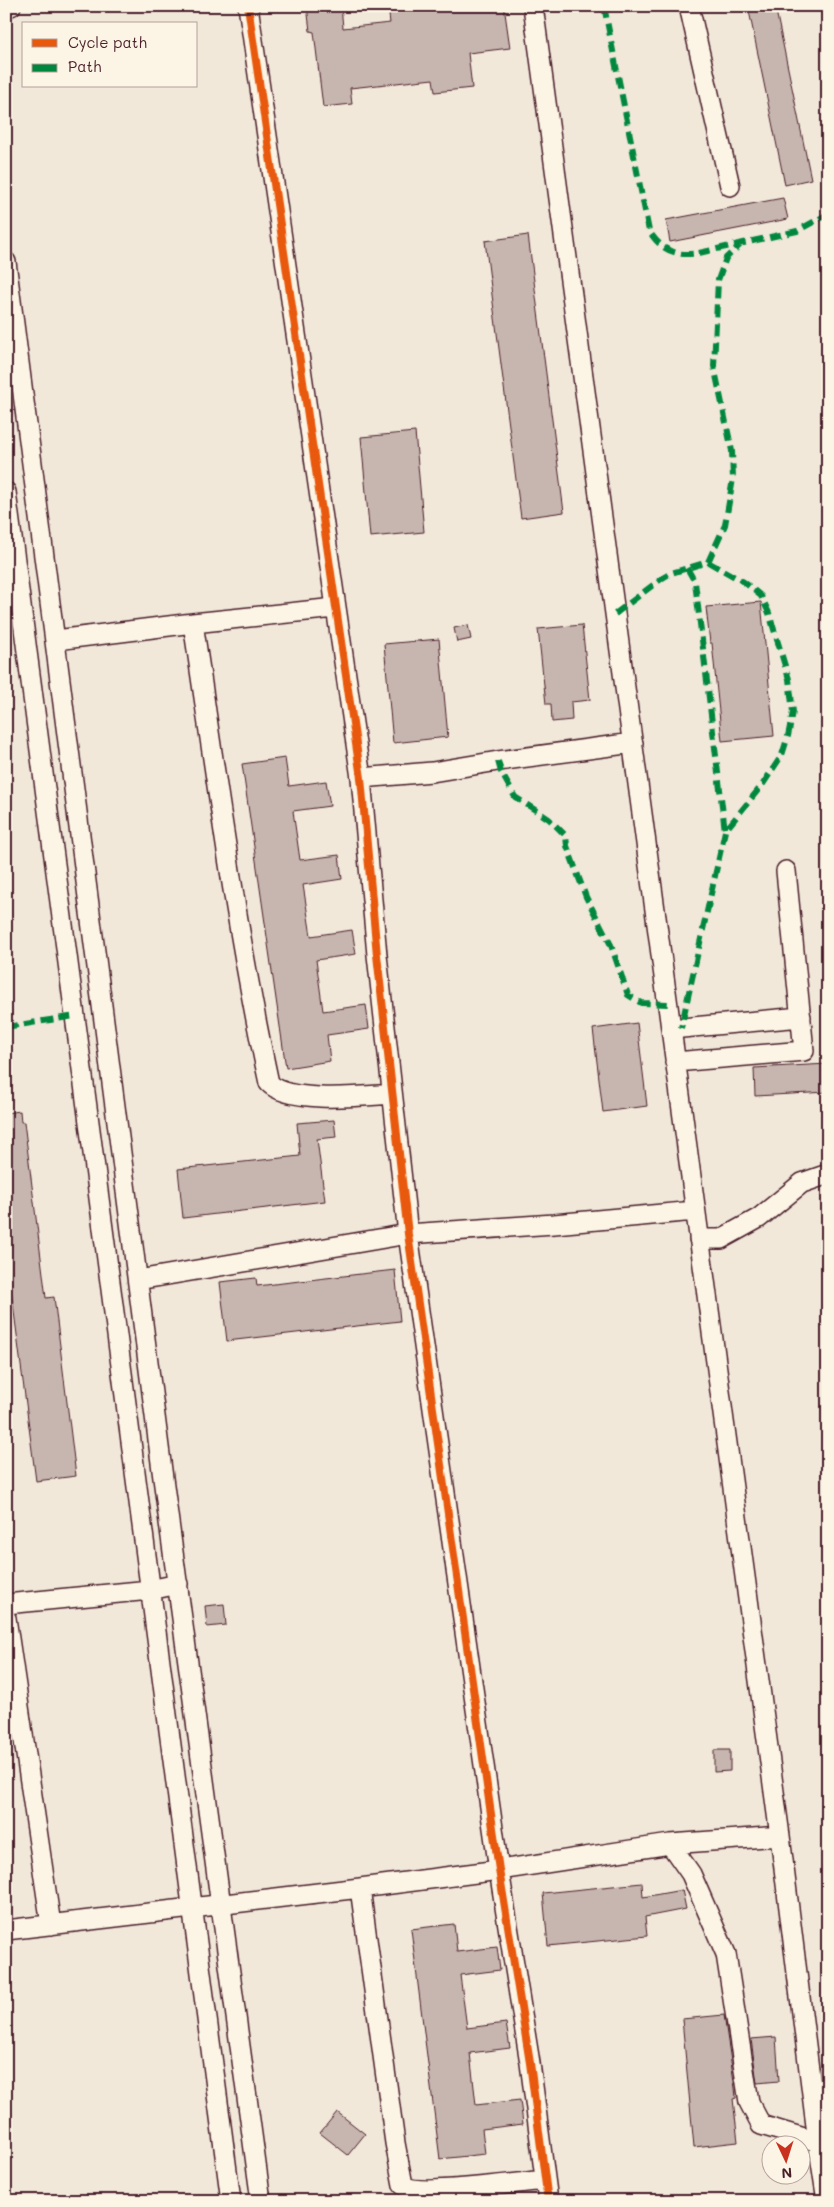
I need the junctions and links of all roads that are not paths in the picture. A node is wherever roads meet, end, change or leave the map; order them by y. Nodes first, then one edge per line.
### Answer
1 (11, 6) edge
2 (248, 6) edge
3 (533, 6) edge
4 (689, 6) edge
5 (6, 7) edge
6 (730, 186) dead end
7 (6, 262) edge
8 (6, 492) edge
9 (335, 608) junction
10 (193, 622) junction
11 (56, 640) junction
12 (633, 744) junction
13 (361, 778) junction
14 (786, 871) dead end
15 (800, 1017) junction
16 (671, 1029) junction
17 (675, 1062) junction
18 (392, 1094) junction
19 (828, 1174) edge
20 (695, 1211) junction
21 (408, 1234) junction
22 (699, 1239) junction
23 (138, 1280) junction
24 (178, 1584) junction
25 (150, 1590) junction
26 (6, 1604) edge
27 (6, 1618) edge
28 (780, 1836) junction
29 (670, 1844) junction
30 (499, 1870) junction
31 (360, 1888) junction
32 (222, 1903) junction
33 (191, 1907) junction
34 (51, 1925) junction
35 (6, 1930) edge
36 (818, 2142) junction
37 (545, 2180) junction
38 (232, 2201) edge
39 (261, 2201) edge
40 (548, 2201) edge
41 (827, 2201) edge

1 - 5 street
2 - 9 street
3 - 12 street
4 - 6 street
7 - 11 street
8 - 25 street
9 - 10 street
9 - 13 street
10 - 11 street
10 - 18 street
11 - 23 street
12 - 13 street
12 - 16 street
13 - 18 street
14 - 15 street
15 - 16 street
15 - 17 street
16 - 17 street
17 - 20 street
18 - 21 street
19 - 22 street
20 - 21 street
20 - 22 street
21 - 23 street
21 - 30 street
22 - 28 street
23 - 24 street
24 - 25 street
24 - 32 street
25 - 26 street
25 - 33 street
27 - 34 street
28 - 29 street
28 - 36 street
29 - 30 street
29 - 36 street
30 - 31 street
30 - 37 street
31 - 32 street
31 - 37 street
32 - 33 street
32 - 39 street
33 - 34 street
33 - 38 street
34 - 35 street
36 - 41 street
37 - 40 street

